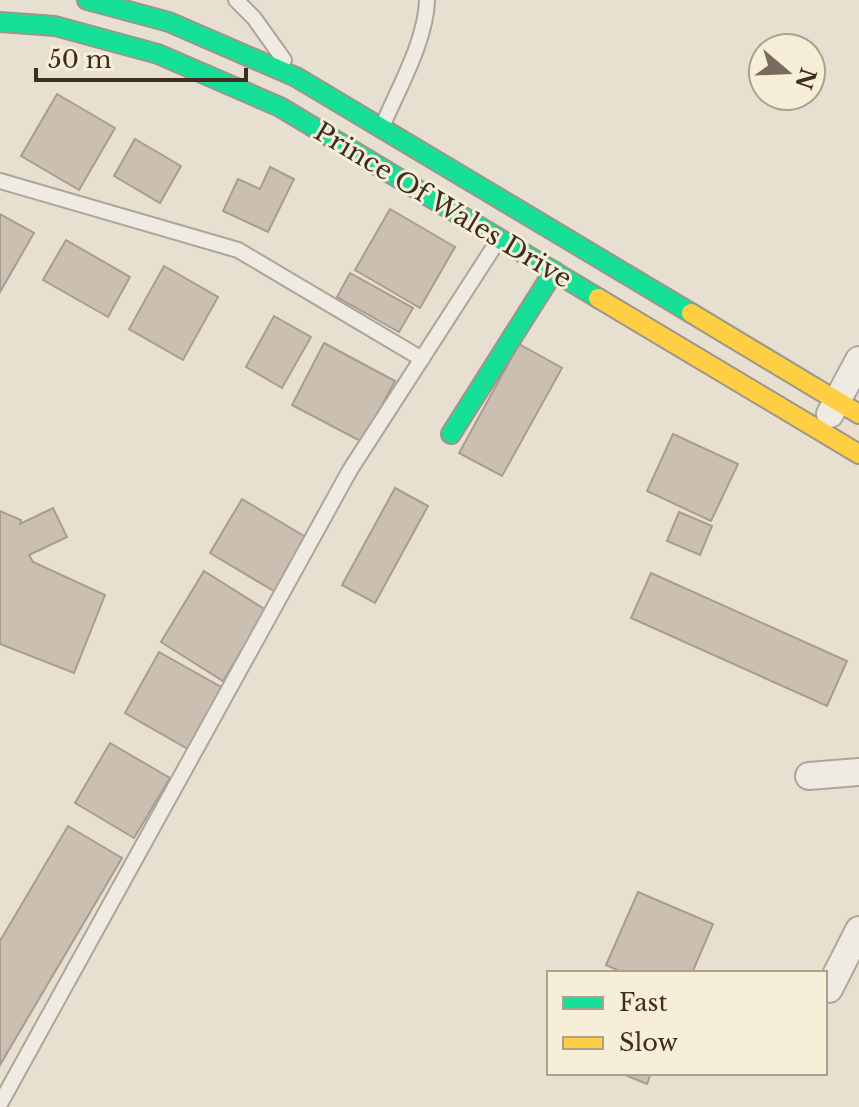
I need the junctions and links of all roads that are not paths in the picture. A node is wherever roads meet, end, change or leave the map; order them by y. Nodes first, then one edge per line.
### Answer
1 (87, 0) edge
2 (236, 0) edge
3 (427, 0) edge
4 (0, 22) edge
5 (296, 77) junction
6 (373, 143) junction
7 (0, 181) edge
8 (508, 224) junction
9 (554, 271) junction
10 (422, 359) junction
11 (859, 360) edge
12 (848, 408) edge
13 (820, 431) junction
14 (451, 434) dead end
15 (859, 454) edge
16 (859, 772) edge
17 (809, 776) dead end
18 (859, 930) edge
19 (829, 989) dead end
20 (0, 1104) edge

1 - 5 street, Prince Of Wales Drive
2 - 5 lane
3 - 6 lane
4 - 6 street, Prince Of Wales Drive
5 - 6 street, Prince Of Wales Drive
6 - 8 street, Prince Of Wales Drive
6 - 8 street, Prince Of Wales Drive
7 - 10 lane
8 - 9 street, Prince Of Wales Drive
8 - 10 lane
8 - 12 street, Prince Of Wales Drive
9 - 13 street, Prince Of Wales Drive
9 - 14 street
10 - 20 lane
11 - 12 street
12 - 13 street
13 - 15 street, Prince Of Wales Drive
16 - 17 street
18 - 19 street

